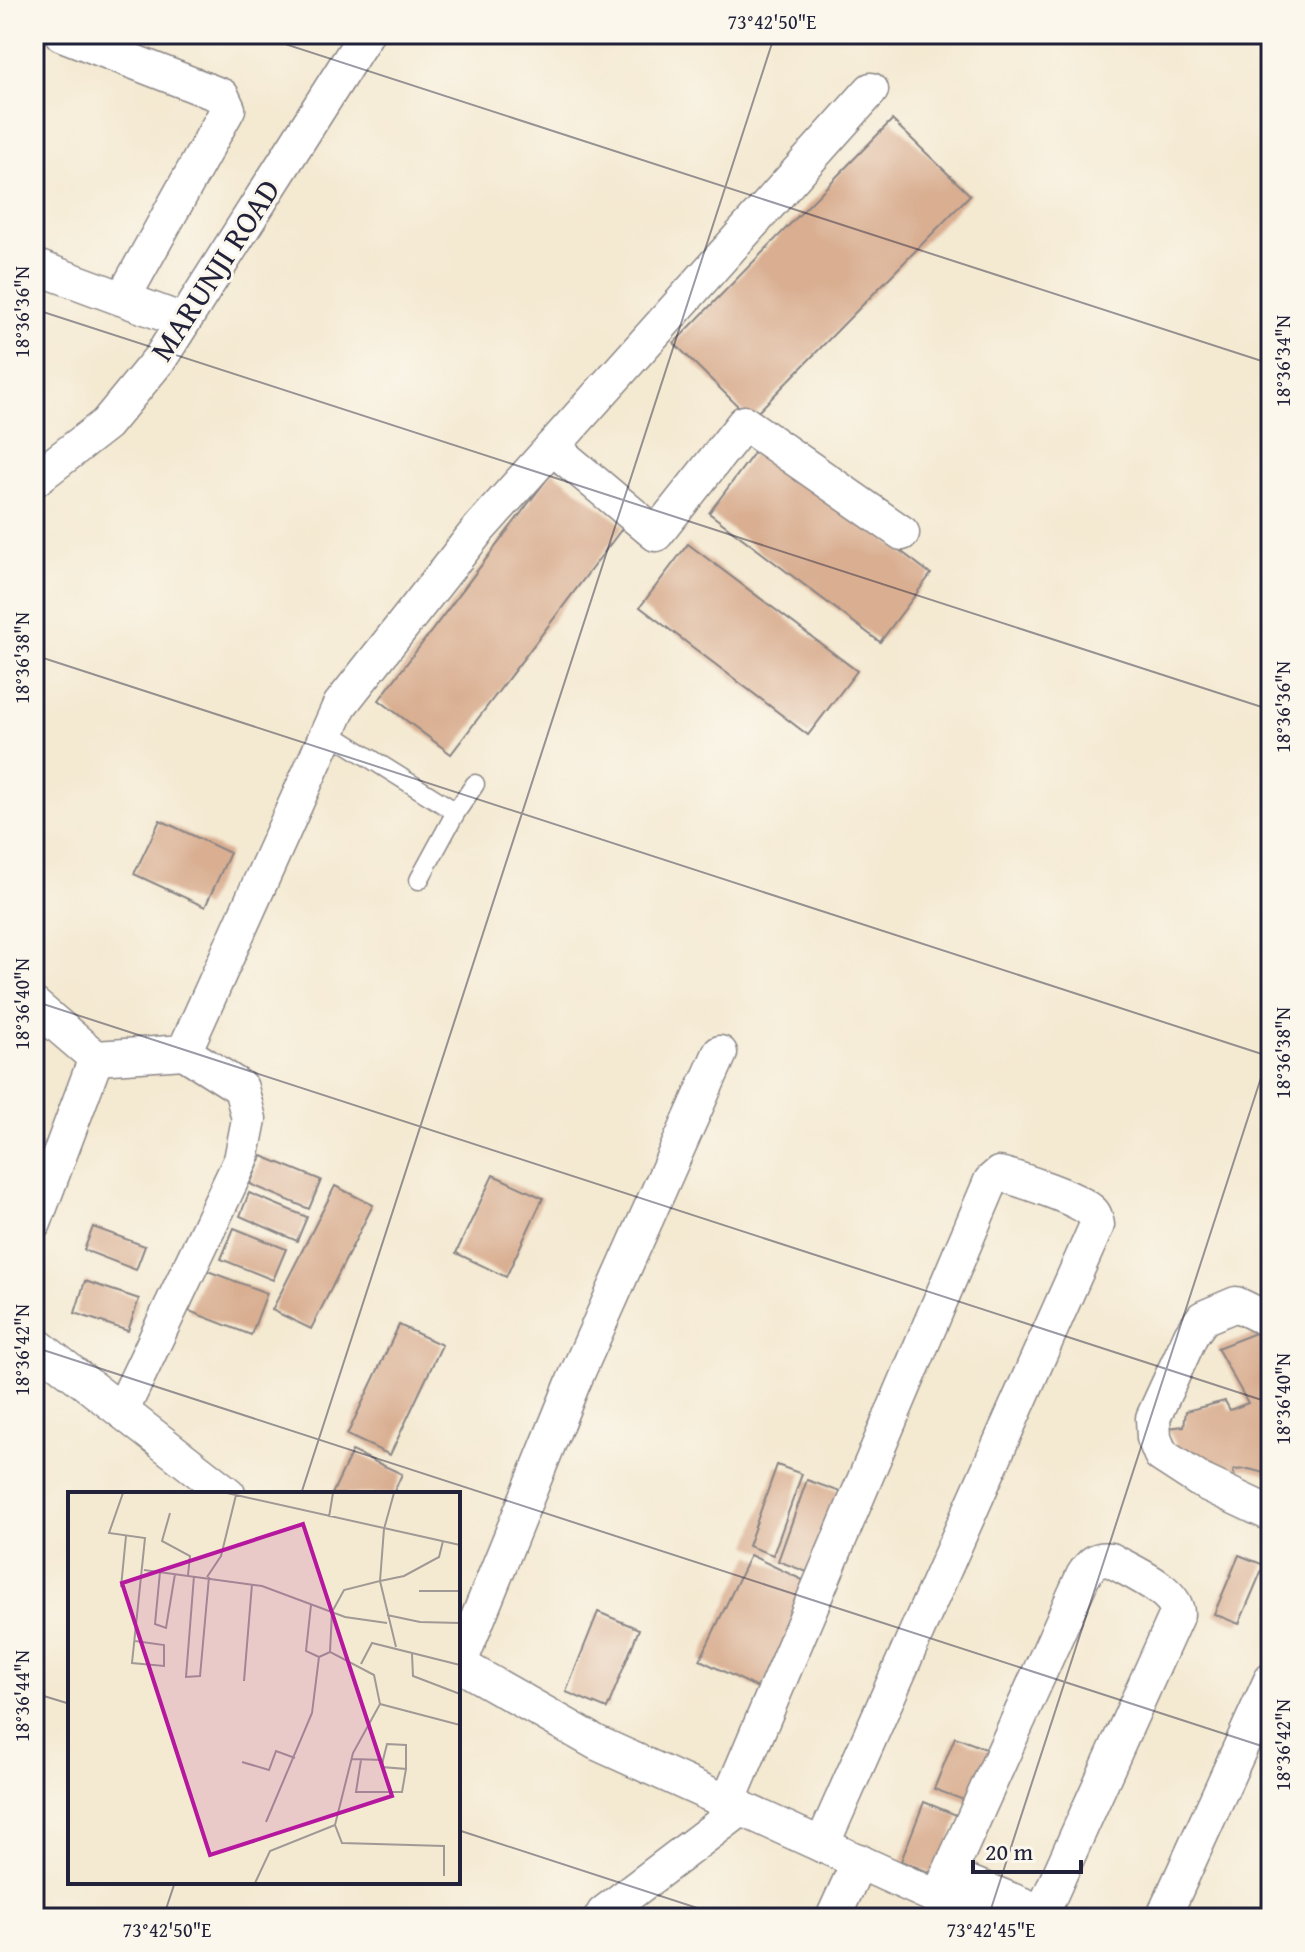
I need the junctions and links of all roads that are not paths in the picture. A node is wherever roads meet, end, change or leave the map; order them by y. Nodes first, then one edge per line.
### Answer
1 (62, 34) edge
2 (366, 34) edge
3 (871, 90) dead end
4 (34, 266) edge
5 (123, 298) junction
6 (183, 321) junction
7 (552, 447) junction
8 (34, 480) edge
9 (902, 533) dead end
10 (328, 732) junction
11 (475, 784) dead end
12 (456, 812) junction
13 (419, 880) dead end
14 (34, 1005) edge
15 (184, 1052) junction
16 (720, 1053) dead end
17 (96, 1058) junction
18 (34, 1223) edge
19 (1271, 1321) edge
20 (34, 1343) edge
21 (122, 1410) junction
22 (225, 1492) edge
23 (1271, 1514) edge
24 (460, 1663) edge
25 (460, 1666) edge
26 (1271, 1680) edge
27 (735, 1798) junction
28 (826, 1837) junction
29 (859, 1861) junction
30 (943, 1886) junction
31 (1041, 1916) edge
32 (601, 1918) edge
33 (833, 1918) edge
34 (983, 1918) edge
35 (1163, 1918) edge

1 - 5 street
2 - 6 street, MARUNJI ROAD
3 - 7 street
4 - 5 street
5 - 6 street
6 - 8 street, MARUNJI ROAD
7 - 9 street
7 - 10 street
10 - 12 lane
10 - 15 street
11 - 12 lane
12 - 13 lane
14 - 17 street
15 - 17 street
15 - 21 street
16 - 24 street
17 - 18 street
19 - 23 street
20 - 21 street
21 - 22 street
25 - 27 street
26 - 35 street
27 - 28 street
27 - 28 street
27 - 32 street
28 - 29 street
29 - 30 street
29 - 33 street
30 - 31 street
30 - 31 street
30 - 34 street

